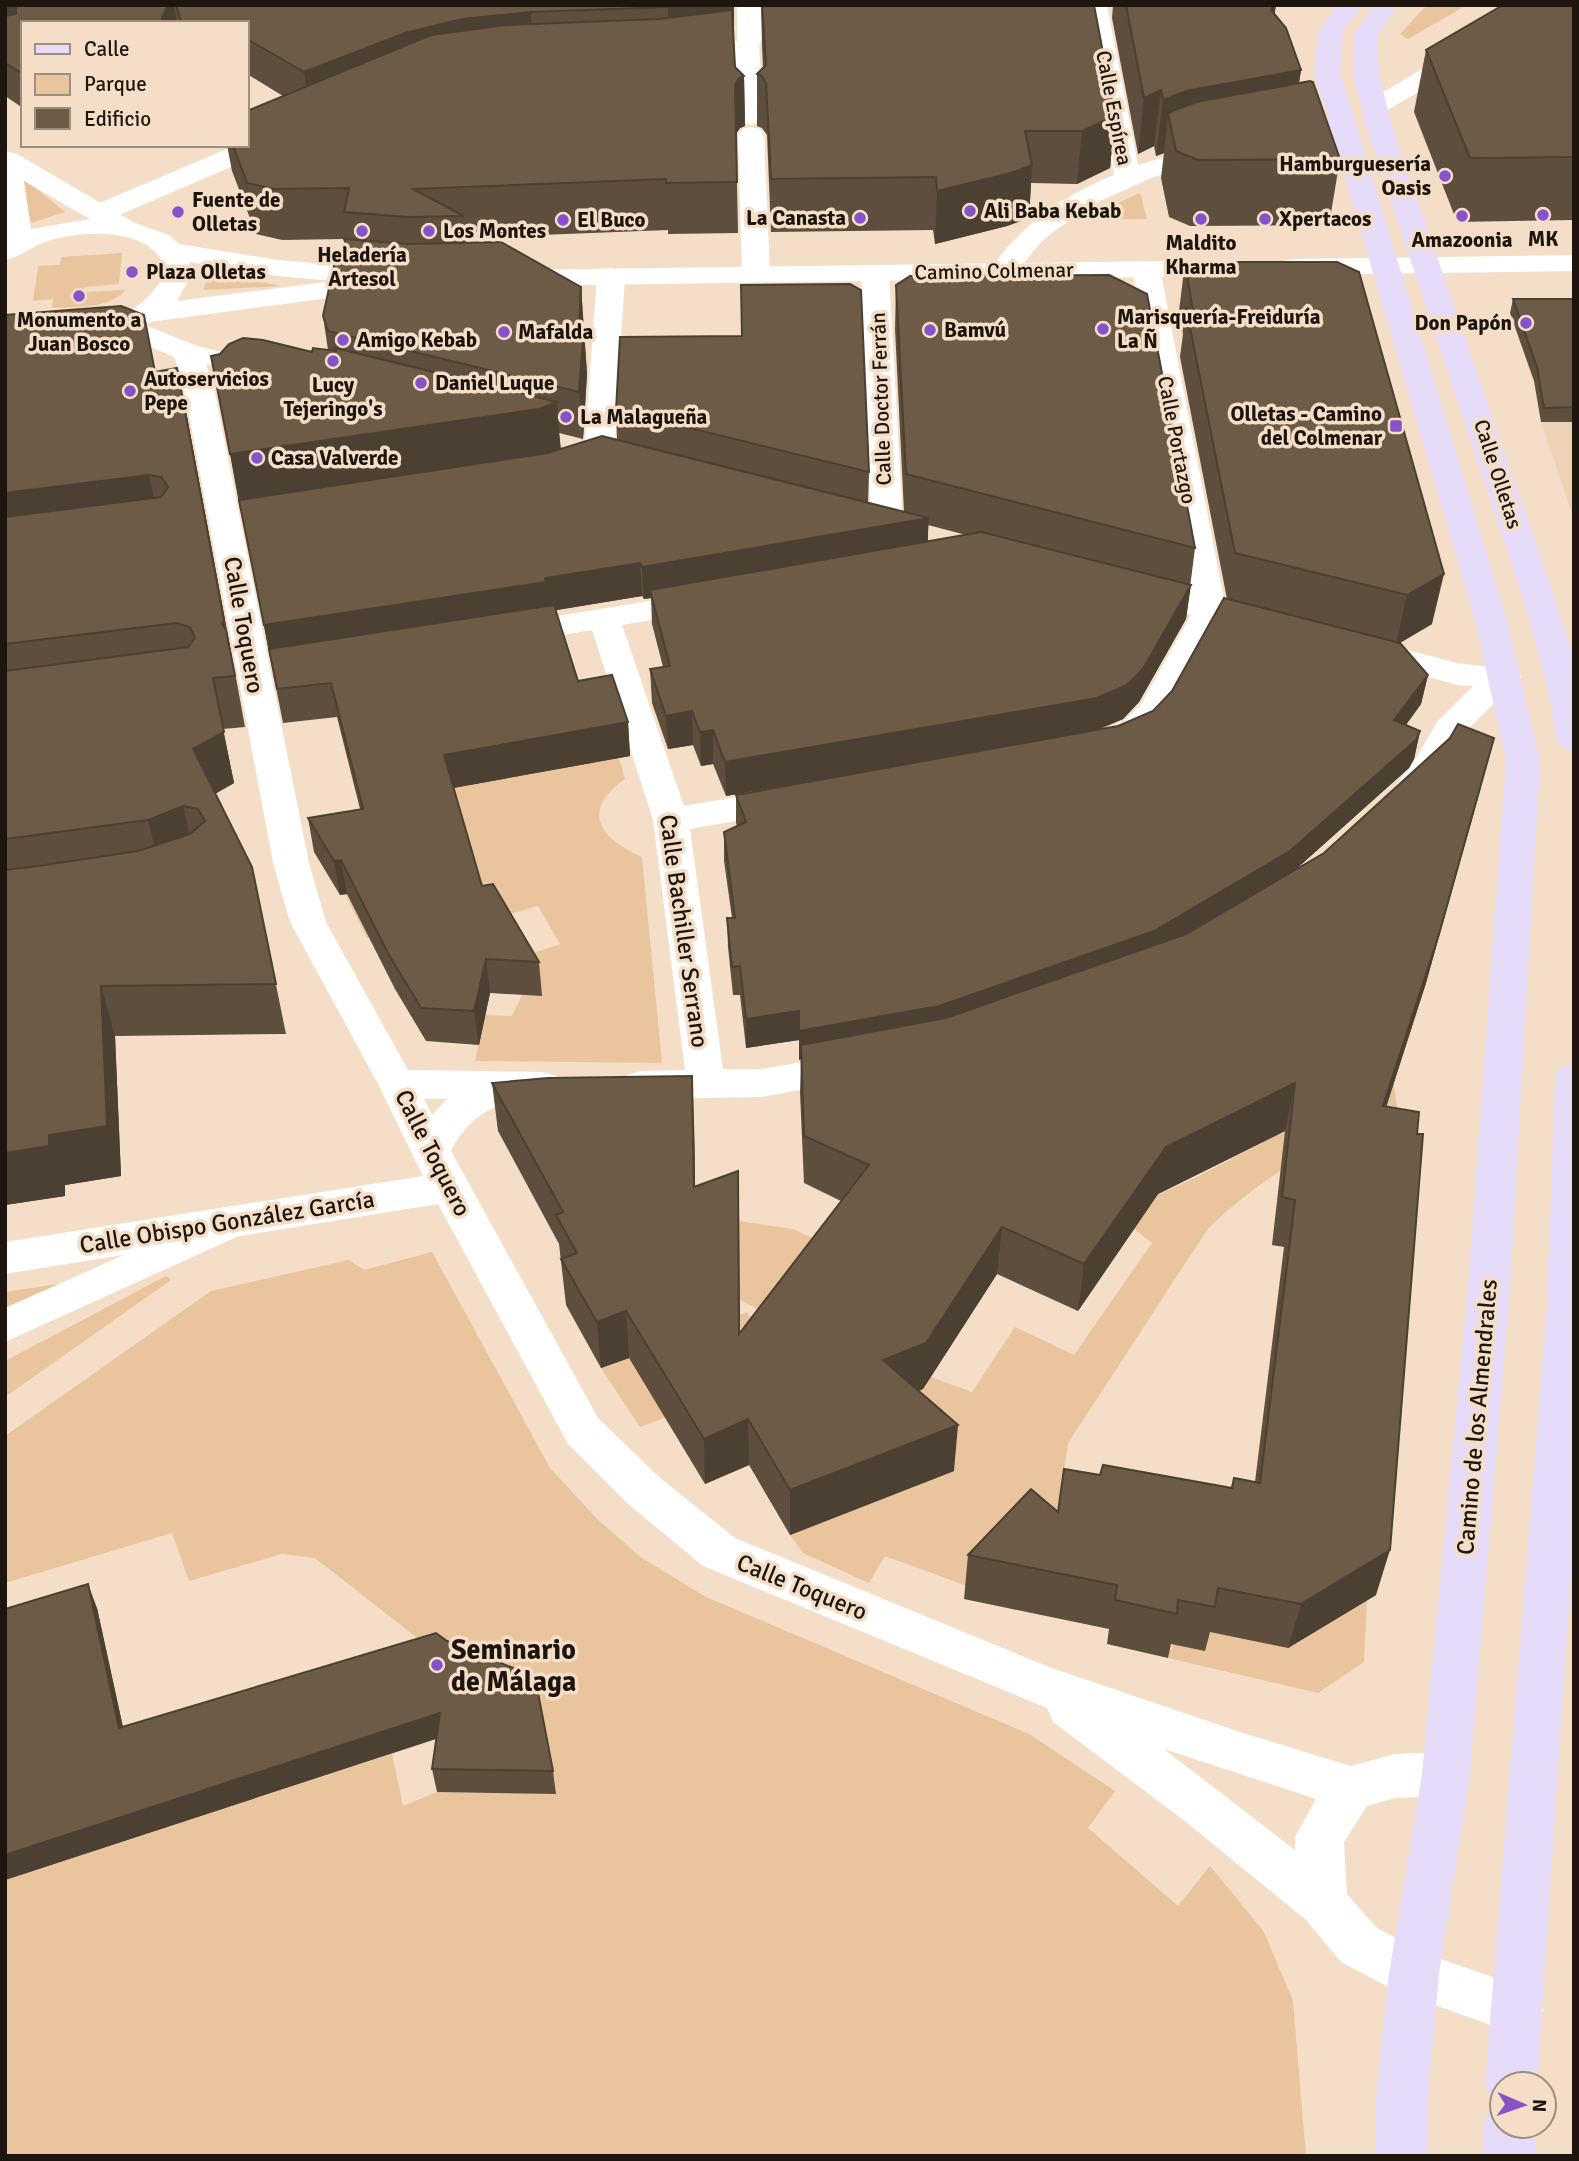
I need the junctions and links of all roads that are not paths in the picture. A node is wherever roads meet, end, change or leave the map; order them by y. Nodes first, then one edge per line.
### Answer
1 (749, 5) edge
2 (1095, 5) edge
3 (1350, 5) edge
4 (1387, 5) edge
5 (1560, 5) edge
6 (747, 46) junction
7 (654, 57) edge
8 (1374, 108) junction
9 (299, 129) edge
10 (1231, 148) edge
11 (7, 160) edge
12 (1128, 180) junction
13 (100, 213) junction
14 (130, 231) junction
15 (12, 248) edge
16 (170, 251) junction
17 (1574, 263) edge
18 (1425, 265) junction
19 (1385, 266) junction
20 (1146, 269) junction
21 (1003, 271) junction
22 (876, 272) junction
23 (756, 274) junction
24 (611, 276) junction
25 (482, 278) edge
26 (133, 319) junction
27 (5, 324) edge
28 (74, 334) junction
29 (5, 338) edge
30 (187, 352) junction
31 (238, 365) edge
32 (550, 444) dead end
33 (612, 459) junction
34 (536, 476) edge
35 (886, 527) edge
36 (1116, 587) edge
37 (738, 596) edge
38 (1210, 610) junction
39 (604, 619) junction
40 (1288, 630) edge
41 (482, 638) edge
42 (1341, 643) edge
43 (1504, 677) junction
44 (1574, 740) edge
45 (1088, 746) edge
46 (819, 794) edge
47 (1385, 812) edge
48 (671, 820) junction
49 (890, 1059) edge
50 (1574, 1079) edge
51 (397, 1084) junction
52 (706, 1084) junction
53 (512, 1086) junction
54 (440, 1169) junction
55 (230, 1223) junction
56 (5, 1258) edge
57 (5, 1326) edge
58 (1040, 1685) junction
59 (1446, 1774) junction
60 (1351, 1788) junction
61 (1323, 1903) junction
62 (1415, 1974) junction
63 (1518, 2010) junction
64 (1512, 2070) edge
65 (1402, 2156) edge

1 - 6 street
2 - 12 street, Calle Espírea
3 - 19 main road, Calle Olletas
4 - 8 main road, Calle Olletas
5 - 8 street
6 - 7 street
6 - 23 street
8 - 18 main road, Calle Olletas
9 - 13 street
10 - 12 street
11 - 13 street
11 - 15 street
12 - 21 street, Calle Espírea
13 - 14 street
14 - 15 street
14 - 16 street
16 - 26 street
16 - 26 street
17 - 18 street, Camino Colmenar
18 - 19 street, Camino Colmenar
18 - 44 main road, Calle Olletas
19 - 20 street, Camino Colmenar
19 - 43 main road, Calle Olletas
20 - 21 street, Camino Colmenar
20 - 38 street, Calle Portazgo
21 - 22 street, Camino Colmenar
22 - 23 street, Camino Colmenar
22 - 35 street, Calle Doctor Ferrán
23 - 24 street, Camino Colmenar
24 - 25 street, Camino Colmenar
24 - 33 street
26 - 28 street
26 - 30 street
27 - 28 street
28 - 29 street
30 - 31 street
30 - 51 street, Calle Toquero
32 - 33 street
33 - 34 street
36 - 38 street
37 - 39 street
38 - 40 street
38 - 45 street
39 - 41 street
39 - 48 street, Calle Bachiller Serrano
42 - 43 street
43 - 47 street
43 - 59 main road, Camino de los Almendrales
46 - 48 street
48 - 52 street, Calle Bachiller Serrano
49 - 52 street
50 - 63 main road
51 - 53 street
51 - 54 street, Calle Toquero
52 - 53 street
53 - 54 street
54 - 55 street, Calle Obispo González García
54 - 58 street, Calle Toquero
55 - 56 street, Calle Obispo González García
55 - 57 lane
58 - 60 street, Calle Toquero
58 - 61 street, Calle Toquero
59 - 60 street
59 - 62 main road, Camino de los Almendrales
60 - 61 street
61 - 62 street, Calle Toquero
62 - 63 street, Calle Toquero
62 - 65 main road, Camino de los Almendrales
63 - 64 main road

